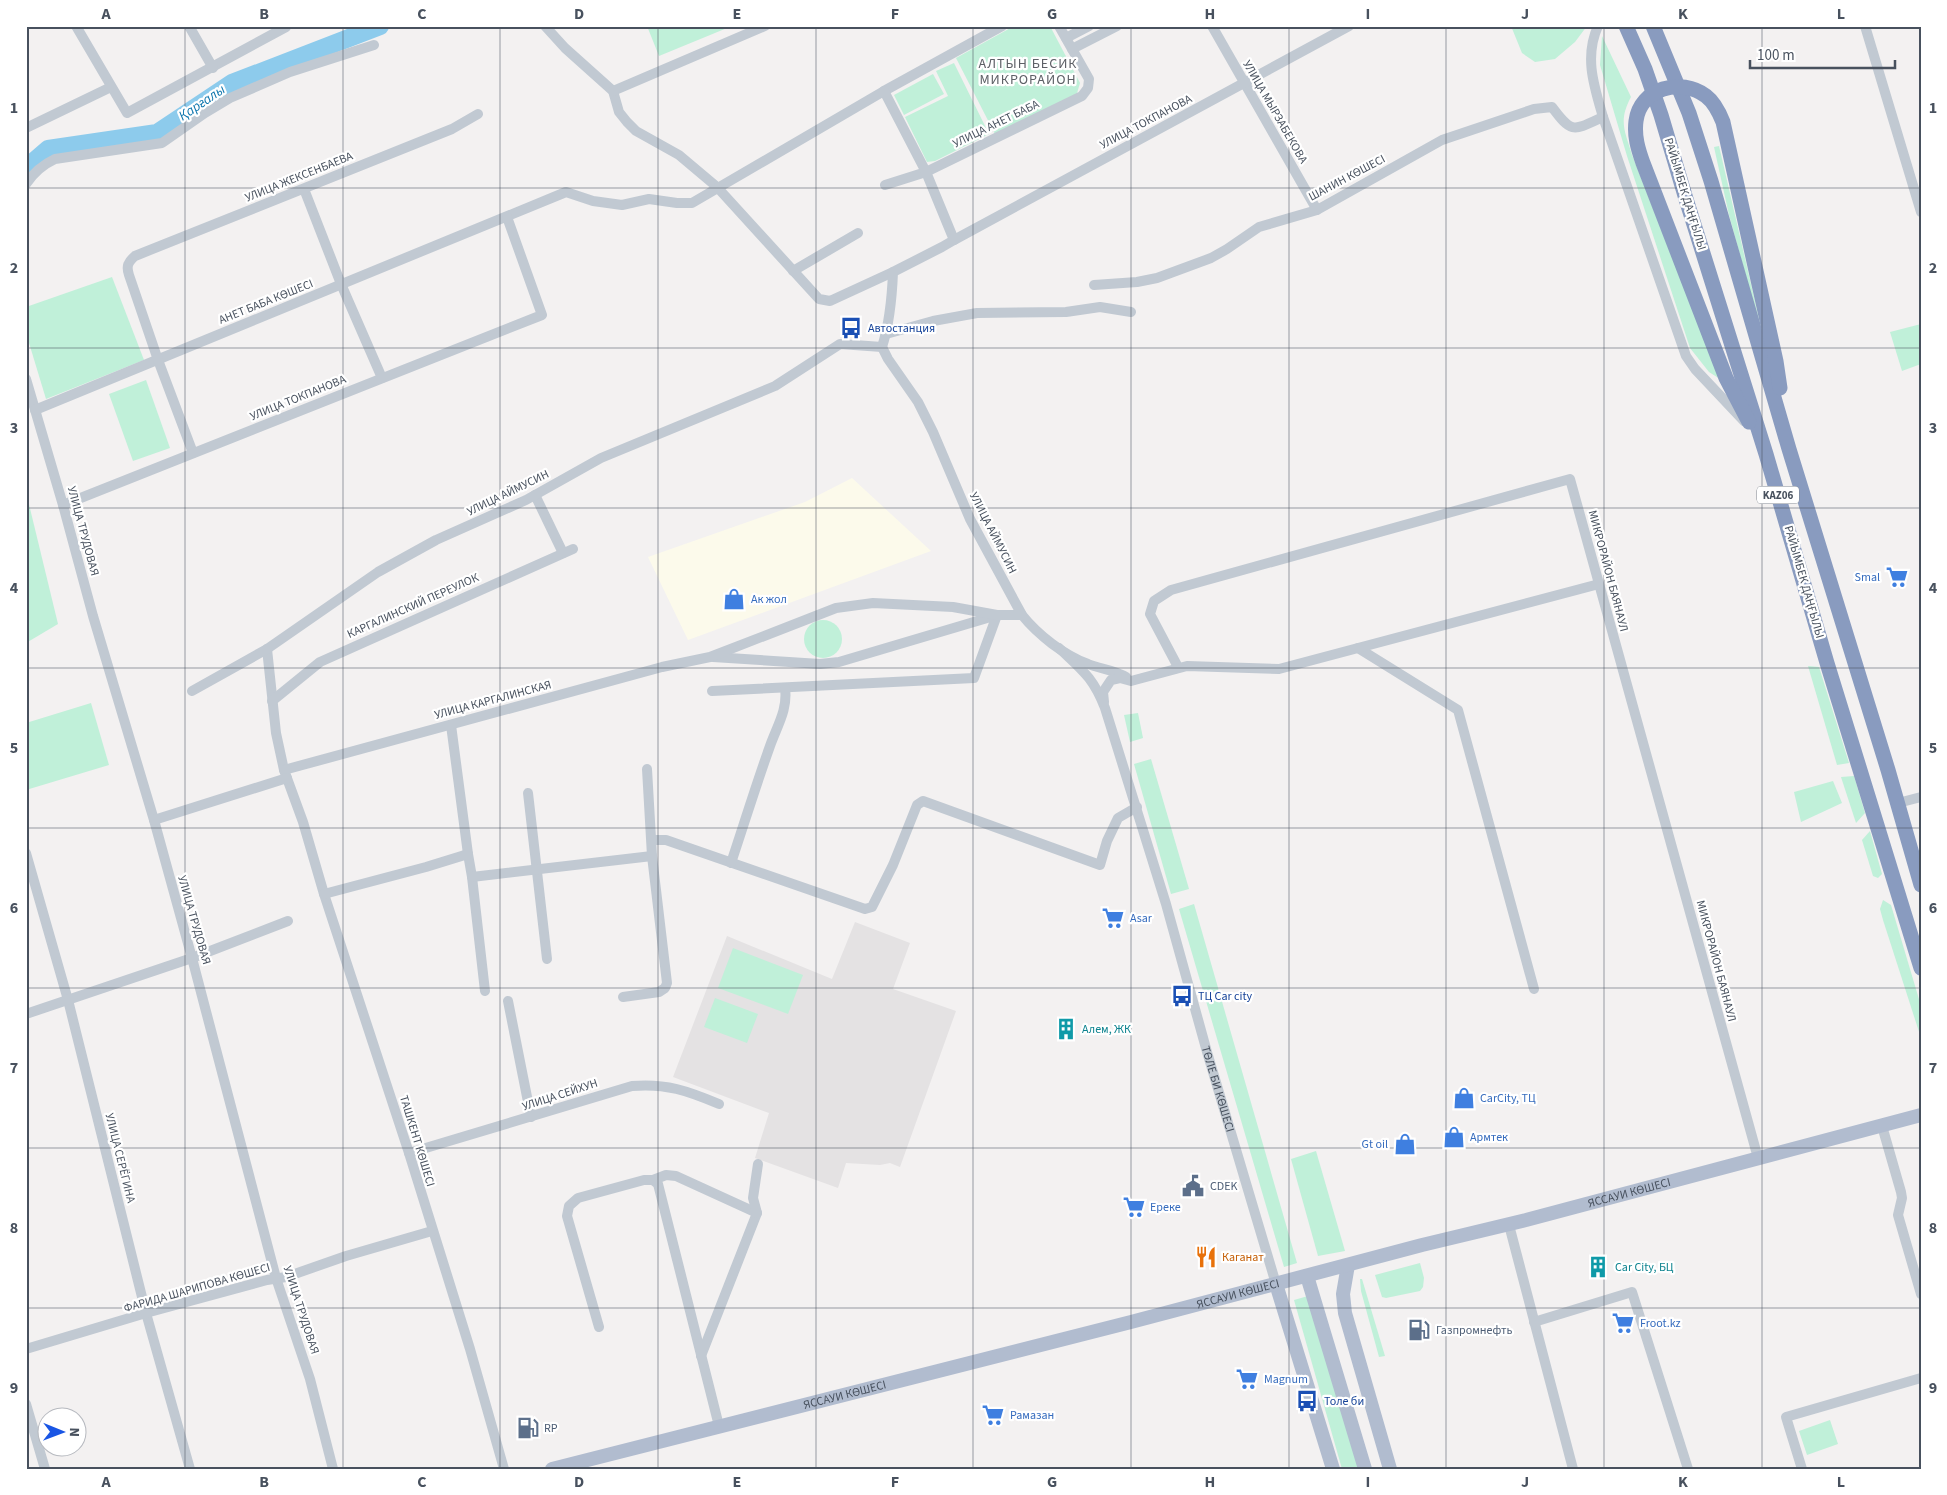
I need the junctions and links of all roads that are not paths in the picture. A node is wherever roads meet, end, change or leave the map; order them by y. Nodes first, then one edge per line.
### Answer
1 (76, 26) edge
2 (189, 26) edge
3 (545, 26) edge
4 (765, 26) edge
5 (1002, 26) edge
6 (1059, 26) edge
7 (1089, 26) edge
8 (1117, 26) edge
9 (1212, 26) edge
10 (1349, 26) edge
11 (1598, 26) edge
12 (1626, 26) edge
13 (1653, 26) edge
14 (1865, 26) edge
15 (286, 27) edge
16 (1066, 38) junction
17 (374, 45) dead end
18 (1072, 49) junction
19 (213, 68) junction
20 (1244, 84) junction
21 (111, 87) junction
22 (612, 91) junction
23 (886, 95) junction
24 (478, 114) dead end
25 (1604, 117) junction
26 (26, 128) edge
27 (926, 172) junction
28 (26, 184) edge
29 (885, 185) dead end
30 (717, 187) junction
31 (304, 189) junction
32 (1317, 210) junction
33 (1921, 212) edge
34 (508, 217) junction
35 (858, 233) dead end
36 (952, 236) junction
37 (793, 271) junction
38 (893, 272) junction
39 (341, 284) junction
40 (1094, 285) dead end
41 (1131, 312) dead end
42 (886, 334) junction
43 (882, 346) junction
44 (158, 360) junction
45 (382, 378) junction
46 (26, 379) edge
47 (35, 410) junction
48 (1754, 430) junction
49 (1789, 449) junction
50 (193, 453) junction
51 (1766, 454) junction
52 (535, 495) junction
53 (63, 505) junction
54 (573, 549) dead end
55 (563, 553) junction
56 (1599, 584) junction
57 (997, 615) junction
58 (1022, 615) junction
59 (1059, 648) junction
60 (1358, 648) junction
61 (267, 649) junction
62 (710, 657) junction
63 (1178, 667) junction
64 (1131, 681) junction
65 (785, 688) junction
66 (192, 691) dead end
67 (712, 691) dead end
68 (272, 701) junction
69 (1105, 708) junction
70 (451, 725) junction
71 (646, 769) dead end
72 (285, 774) junction
73 (528, 793) dead end
74 (1921, 796) edge
75 (1898, 803) junction
76 (1137, 807) junction
77 (154, 820) junction
78 (652, 840) junction
79 (26, 853) edge
80 (468, 854) junction
81 (652, 856) junction
82 (731, 863) junction
83 (538, 870) junction
84 (472, 877) junction
85 (1921, 885) edge
86 (324, 894) junction
87 (288, 921) dead end
88 (192, 958) junction
89 (547, 959) dead end
90 (1921, 968) edge
91 (1534, 988) dead end
92 (485, 992) dead end
93 (623, 997) dead end
94 (68, 1000) junction
95 (508, 1002) dead end
96 (26, 1014) edge
97 (719, 1104) dead end
98 (1921, 1116) edge
99 (532, 1117) junction
100 (1882, 1126) junction
101 (409, 1153) junction
102 (1758, 1158) junction
103 (758, 1164) dead end
104 (653, 1180) junction
105 (758, 1213) junction
106 (1509, 1225) junction
107 (432, 1231) junction
108 (1348, 1265) junction
109 (1307, 1276) junction
110 (276, 1278) junction
111 (1276, 1284) junction
112 (1921, 1294) edge
113 (146, 1313) junction
114 (1534, 1322) junction
115 (599, 1327) dead end
116 (26, 1349) edge
117 (701, 1356) junction
118 (1921, 1378) edge
119 (26, 1404) edge
120 (719, 1426) junction
121 (45, 1469) edge
122 (190, 1469) edge
123 (333, 1469) edge
124 (504, 1469) edge
125 (552, 1469) edge
126 (1333, 1469) edge
127 (1365, 1469) edge
128 (1390, 1469) edge
129 (1573, 1469) edge
130 (1688, 1469) edge
131 (1802, 1469) edge

1 - 21 street
2 - 19 street
3 - 22 street
4 - 22 street
5 - 23 street
6 - 16 street, УЛИЦА АНЕТ БАБА
7 - 16 street
8 - 18 street
9 - 20 street, УЛИЦА МЫРЗАБЕКОВА
10 - 20 street, УЛИЦА ТОКПАНОВА
11 - 25 street
12 - 51 highway, РАЙЫМБЕК ДАҢҒЫЛЫ / KАZ06
13 - 49 highway, РАЙЫМБЕК ДАҢҒЫЛЫ / KАZ06
14 - 33 street
15 - 19 street
16 - 18 street, УЛИЦА АНЕТ БАБА
17 - 28 street
18 - 27 street, УЛИЦА АНЕТ БАБА
19 - 21 street
20 - 32 street, УЛИЦА МЫРЗАБЕКОВА
20 - 36 street, УЛИЦА ТОКПАНОВА
21 - 26 street
22 - 30 street
23 - 27 street
23 - 30 street
24 - 31 street, УЛИЦА ЖЕКСЕНБАЕВА
25 - 32 street, ШАНИН КӨШЕСІ
25 - 48 street
27 - 29 street
27 - 36 street
30 - 34 street, АНЕТ БАБА КӨШЕСІ
30 - 37 street
31 - 39 street
31 - 44 street, УЛИЦА ЖЕКСЕНБАЕВА
32 - 40 street, ШАНИН КӨШЕСІ
34 - 39 street, АНЕТ БАБА КӨШЕСІ
34 - 45 street, УЛИЦА ТОКПАНОВА
35 - 37 street
36 - 38 street, УЛИЦА ТОКПАНОВА
37 - 38 street, УЛИЦА ТОКПАНОВА
38 - 42 street
39 - 44 street, АНЕТ БАБА КӨШЕСІ
39 - 45 street
41 - 42 street
42 - 43 street
43 - 52 street, УЛИЦА АЙМУСИН
43 - 58 street, УЛИЦА АЙМУСИН
44 - 47 street, АНЕТ БАБА КӨШЕСІ
44 - 50 street
45 - 50 street, УЛИЦА ТОКПАНОВА
46 - 47 street, УЛИЦА ТРУДОВАЯ
47 - 53 street, УЛИЦА ТРУДОВАЯ
48 - 49 highway
48 - 51 highway
49 - 75 highway, РАЙЫМБЕК ДАҢҒЫЛЫ / KАZ06
50 - 53 street, УЛИЦА ТОКПАНОВА
51 - 90 highway, РАЙЫМБЕК ДАҢҒЫЛЫ / KАZ06
52 - 55 street
52 - 61 street, УЛИЦА АЙМУСИН
53 - 77 street, УЛИЦА ТРУДОВАЯ
54 - 55 street, КАРГАЛИНСКИЙ ПЕРЕУЛОК
55 - 68 street, КАРГАЛИНСКИЙ ПЕРЕУЛОК
56 - 60 street
56 - 63 street, МИКРОРАЙОН БАЯНАУЛ
56 - 102 street, МИКРОРАЙОН БАЯНАУЛ
57 - 58 street
57 - 62 street
57 - 62 street
57 - 65 street
58 - 59 street, УЛИЦА АЙМУСИН
59 - 64 street, УЛИЦА АЙМУСИН
59 - 69 street, ТӨЛЕ БИ КӨШЕСІ
60 - 63 street
60 - 91 street
61 - 66 street, УЛИЦА АЙМУСИН
61 - 68 street, ТАШКЕНТ КӨШЕСІ
62 - 70 street, УЛИЦА КАРГАЛИНСКАЯ
63 - 64 street
64 - 69 street
65 - 67 street
65 - 82 street
68 - 72 street, ТАШКЕНТ КӨШЕСІ
69 - 76 street, ТӨЛЕ БИ КӨШЕСІ
70 - 72 street, УЛИЦА КАРГАЛИНСКАЯ
70 - 80 street
71 - 78 street
72 - 77 street, УЛИЦА КАРГАЛИНСКАЯ
72 - 86 street, ТАШКЕНТ КӨШЕСІ
73 - 83 street
74 - 75 street
75 - 85 highway, РАЙЫМБЕК ДАҢҒЫЛЫ / KАZ06
76 - 82 street
76 - 111 street, ТӨЛЕ БИ КӨШЕСІ
77 - 88 street, УЛИЦА ТРУДОВАЯ
78 - 81 street
78 - 82 street
79 - 94 street, УЛИЦА СЕРЁГИНА
80 - 84 street
80 - 86 street
81 - 83 street
81 - 93 street
83 - 84 street
83 - 89 street
84 - 92 street
86 - 101 street, ТАШКЕНТ КӨШЕСІ
87 - 88 street
88 - 94 street
88 - 110 street, УЛИЦА ТРУДОВАЯ
94 - 96 street
94 - 113 street, УЛИЦА СЕРЁГИНА
95 - 99 street
97 - 99 street, УЛИЦА СЕЙХУН
98 - 100 main road, ЯССАУИ КӨШЕСІ
99 - 101 street, УЛИЦА СЕЙХУН
100 - 102 main road, ЯССАУИ КӨШЕСІ
100 - 112 street
101 - 107 street, ТАШКЕНТ КӨШЕСІ
102 - 106 main road, ЯССАУИ КӨШЕСІ
103 - 105 street
104 - 105 street
104 - 115 street
104 - 117 street
105 - 117 street
106 - 108 main road, ЯССАУИ КӨШЕСІ
106 - 114 street
107 - 110 street, ФАРИДА ШАРИПОВА КӨШЕСІ
107 - 124 street, ТАШКЕНТ КӨШЕСІ
108 - 109 main road, ЯССАУИ КӨШЕСІ
108 - 128 main road
109 - 111 main road, ЯССАУИ КӨШЕСІ
109 - 127 main road
110 - 113 street, ФАРИДА ШАРИПОВА КӨШЕСІ
110 - 123 street, УЛИЦА ТРУДОВАЯ
111 - 120 main road, ЯССАУИ КӨШЕСІ
111 - 126 main road, ТӨЛЕ БИ КӨШЕСІ
113 - 116 street, ФАРИДА ШАРИПОВА КӨШЕСІ
113 - 122 street, УЛИЦА СЕРЁГИНА
114 - 129 street
114 - 130 street
117 - 120 street
118 - 131 street
119 - 121 street
120 - 125 main road, ЯССАУИ КӨШЕСІ

